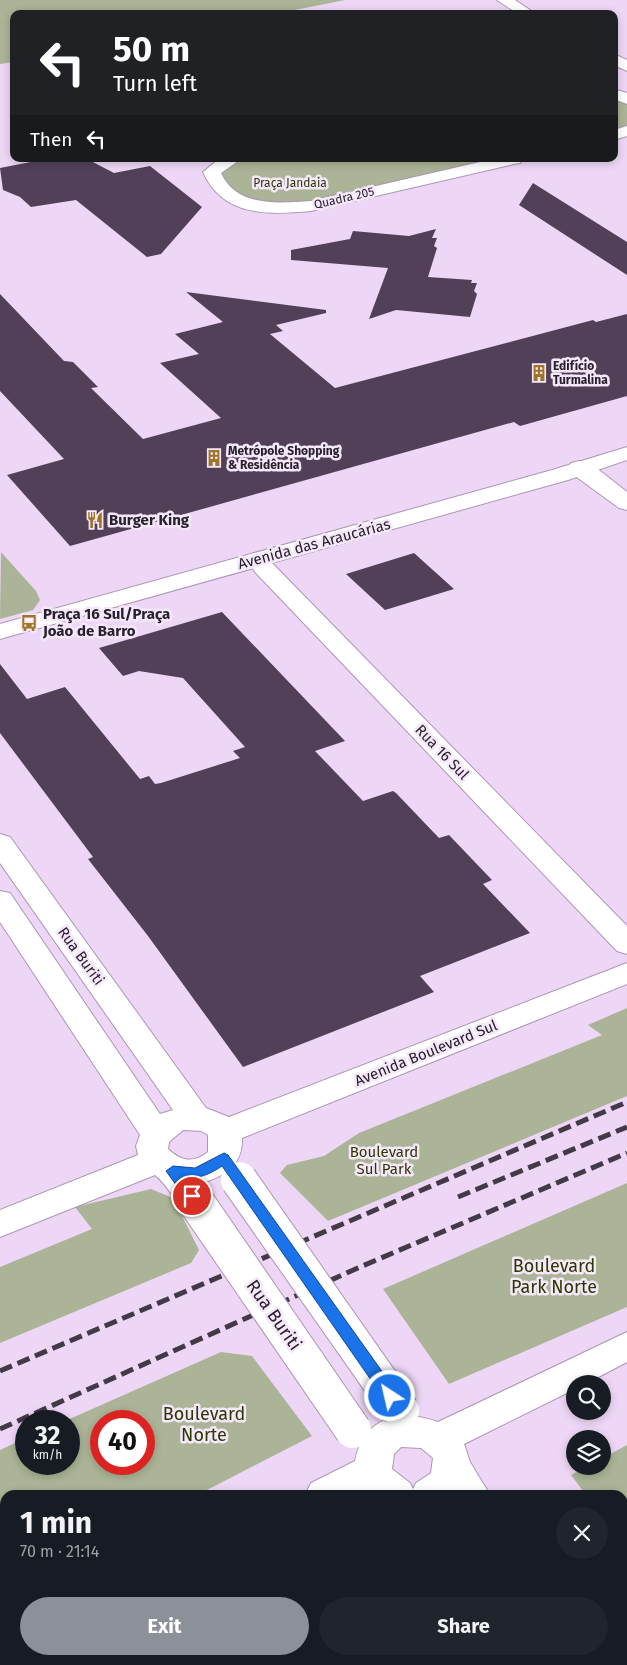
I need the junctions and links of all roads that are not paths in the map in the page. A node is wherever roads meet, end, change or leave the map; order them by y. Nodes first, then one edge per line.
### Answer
1 (504, 0) edge
2 (522, 10) edge
3 (226, 162) edge
4 (501, 162) edge
5 (627, 453) edge
6 (579, 468) junction
7 (627, 503) edge
8 (258, 559) junction
9 (0, 632) edge
10 (0, 843) edge
11 (0, 900) edge
12 (627, 944) edge
13 (627, 974) edge
14 (196, 1118) junction
15 (229, 1157) junction
16 (170, 1165) junction
17 (0, 1224) edge
18 (627, 1346) edge
19 (436, 1449) edge
20 (381, 1475) edge
21 (338, 1490) edge
22 (438, 1490) edge

1 - 2 street
3 - 4 street, Quadra 205
5 - 6 street, Avenida das Araucárias
6 - 7 street
6 - 8 street, Avenida das Araucárias
8 - 9 street, Avenida das Araucárias
8 - 12 street, Rua 16 Sul
10 - 14 street, Rua Buriti
11 - 16 street, Rua Buriti
13 - 15 street, Avenida Boulevard Sul
14 - 15 street
14 - 16 street
15 - 16 street
15 - 19 street, bridge
16 - 17 street
16 - 20 street, Rua Buriti, bridge
18 - 19 street
19 - 20 street
19 - 22 street
20 - 21 street

